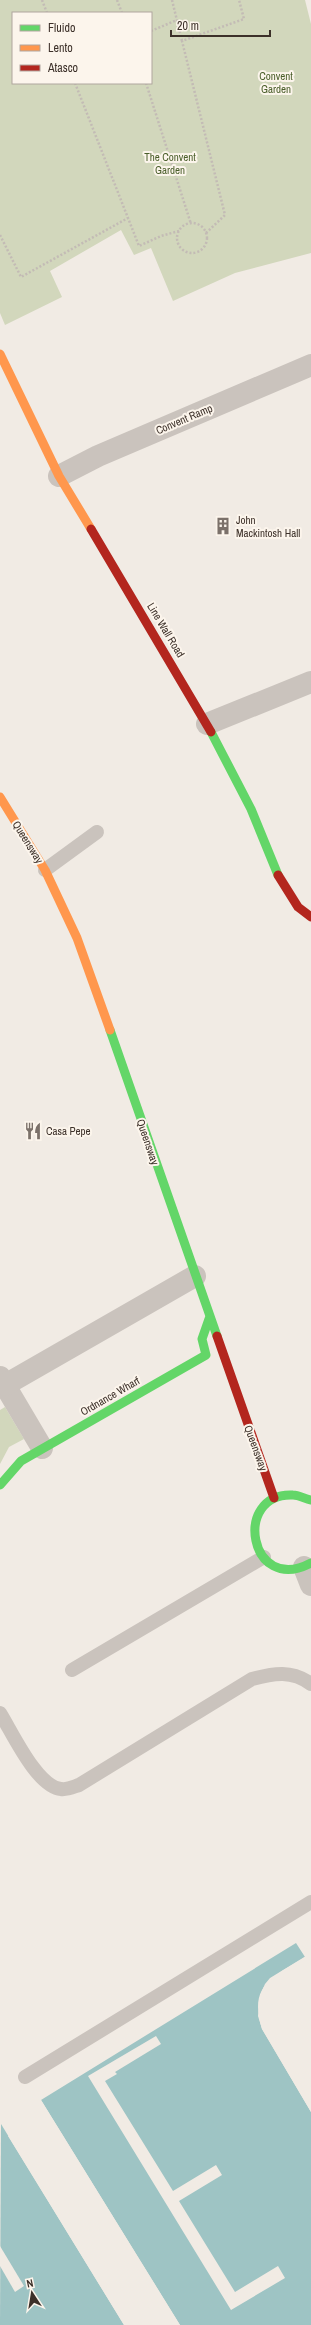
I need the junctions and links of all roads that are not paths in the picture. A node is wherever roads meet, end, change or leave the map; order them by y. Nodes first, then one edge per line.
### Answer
1 (0, 354) edge
2 (311, 365) edge
3 (59, 476) junction
4 (311, 682) edge
5 (207, 724) junction
6 (0, 797) edge
7 (96, 832) dead end
8 (45, 870) junction
9 (311, 917) edge
10 (195, 1276) junction
11 (209, 1319) junction
12 (2, 1381) edge
13 (42, 1448) junction
14 (0, 1485) edge
15 (274, 1498) junction
16 (311, 1500) edge
17 (264, 1557) junction
18 (309, 1572) edge
19 (72, 1670) dead end
20 (311, 1684) edge
21 (0, 1713) edge
22 (311, 1902) edge
23 (25, 2077) dead end

1 - 3 street, Line Wall Road
2 - 3 street, Convent Ramp
3 - 5 street, Line Wall Road
4 - 5 street
5 - 9 street, Line Wall Road
6 - 8 street, Queensway
7 - 8 lane
8 - 10 street, Queensway
10 - 11 street, Queensway
10 - 12 street
11 - 13 street, Ordnance Wharf
11 - 15 street, Queensway
12 - 13 street
13 - 14 street, Ordnance Wharf
15 - 16 street
15 - 17 street
17 - 18 street
17 - 19 lane
20 - 21 lane
22 - 23 lane

